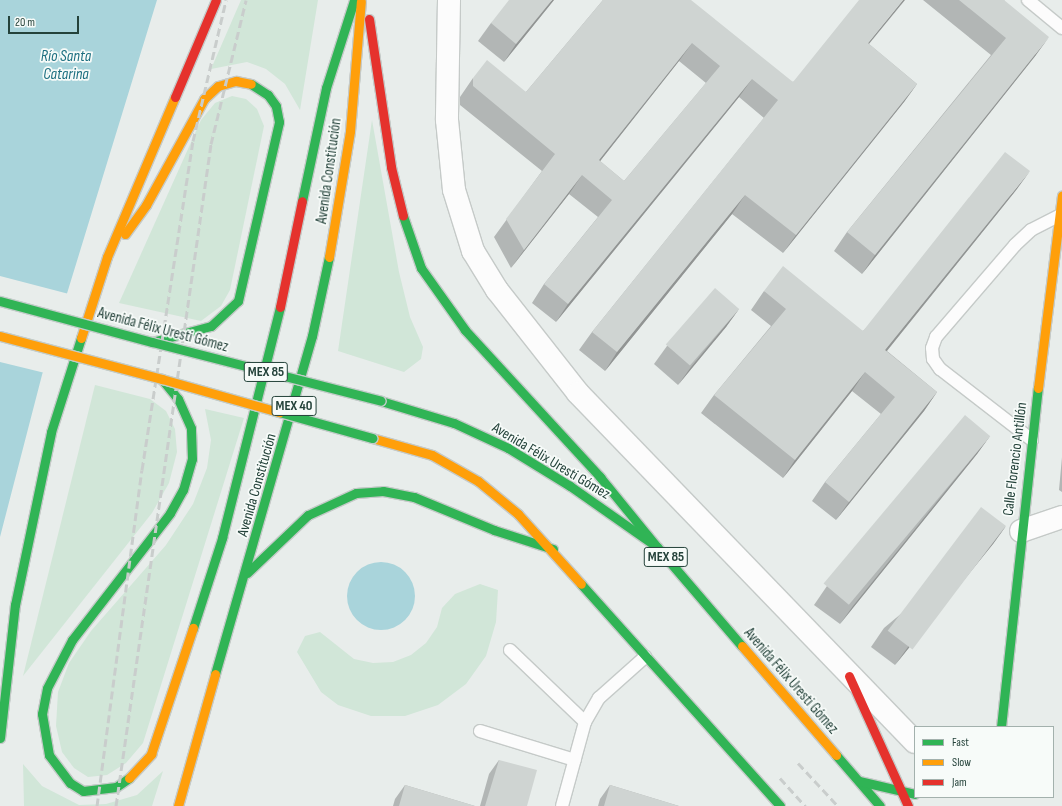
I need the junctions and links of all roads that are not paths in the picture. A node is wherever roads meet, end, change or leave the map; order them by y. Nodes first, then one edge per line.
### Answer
1 (216, 0) edge
2 (354, 0) edge
3 (361, 0) edge
4 (366, 0) edge
5 (450, 0) edge
6 (1028, 0) edge
7 (1062, 28) edge
8 (1062, 195) edge
9 (1060, 215) junction
10 (106, 257) junction
11 (0, 301) edge
12 (0, 336) edge
13 (152, 342) junction
14 (162, 379) junction
15 (1032, 440) junction
16 (1062, 517) edge
17 (1021, 531) junction
18 (657, 547) junction
19 (553, 549) junction
20 (246, 574) junction
21 (510, 650) dead end
22 (645, 657) junction
23 (849, 676) junction
24 (585, 722) junction
25 (1001, 726) edge
26 (480, 731) dead end
27 (0, 738) edge
28 (914, 741) edge
29 (575, 760) junction
30 (859, 781) junction
31 (900, 791) junction
32 (914, 794) edge
33 (178, 806) edge
34 (562, 806) edge
35 (780, 806) edge
36 (880, 806) edge
37 (901, 806) edge
38 (908, 806) edge

1 - 10 main road
2 - 14 main road
3 - 20 main road, Avenida Constitución / MEX 40
4 - 18 main road
5 - 23 street
6 - 7 lane
8 - 9 main road, Calle Florencio Antillón
9 - 15 main road, Calle Florencio Antillón
9 - 15 lane
10 - 13 main road
10 - 27 main road
11 - 13 main road, Avenida Félix Uresti Gómez / MEX 85, bridge
12 - 14 main road, MEX 85, bridge
13 - 18 main road, Avenida Félix Uresti Gómez / MEX 85, bridge
14 - 19 main road, MEX 85, bridge
15 - 17 main road, Calle Florencio Antillón
16 - 17 street
17 - 25 main road, Calle Florencio Antillón
18 - 30 main road, Avenida Félix Uresti Gómez / MEX 85
19 - 20 main road
19 - 22 main road, MEX 85
20 - 33 main road, Avenida Constitución / MEX 40
21 - 24 lane
22 - 24 lane
22 - 35 main road, MEX 85
23 - 28 street
23 - 31 main road
24 - 29 lane
26 - 29 lane
29 - 34 lane
30 - 31 main road
30 - 36 main road, Avenida Félix Uresti Gómez / MEX 85
30 - 37 main road
31 - 32 main road
31 - 38 main road

